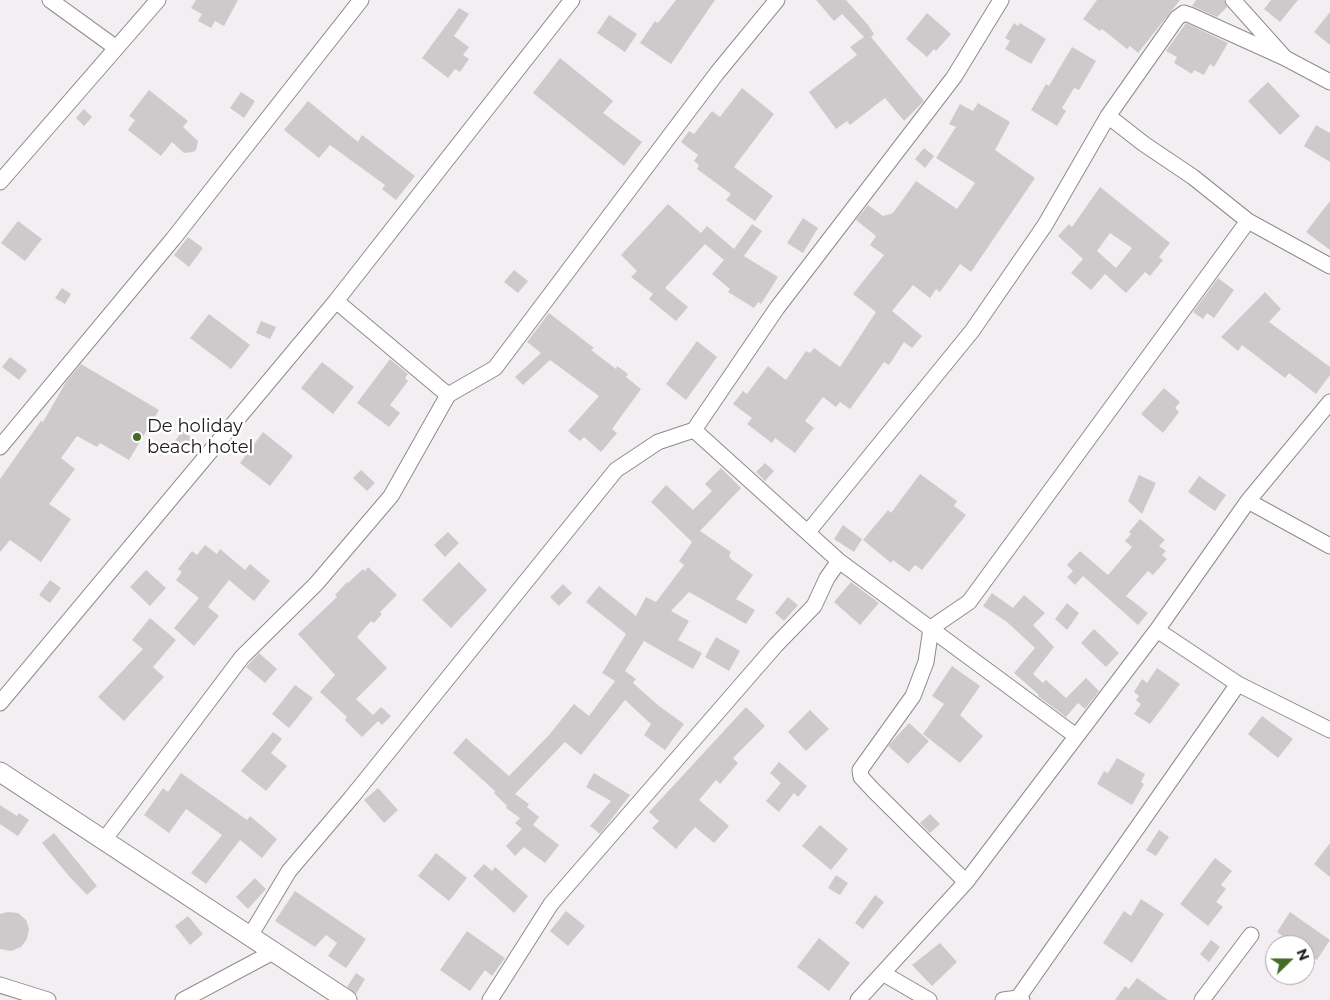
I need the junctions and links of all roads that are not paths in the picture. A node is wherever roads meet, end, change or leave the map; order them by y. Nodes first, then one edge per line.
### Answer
1 (50, 0) edge
2 (158, 0) edge
3 (361, 0) edge
4 (572, 0) edge
5 (777, 0) edge
6 (1001, 0) edge
7 (1233, 0) edge
8 (115, 47) junction
9 (1285, 58) junction
10 (1330, 82) edge
11 (1108, 116) junction
12 (0, 182) edge
13 (1248, 221) junction
14 (1330, 266) edge
15 (336, 301) junction
16 (448, 395) junction
17 (1330, 402) edge
18 (1324, 422) edge
19 (694, 430) junction
20 (0, 447) edge
21 (1248, 501) junction
22 (808, 532) junction
23 (1330, 546) edge
24 (839, 561) junction
25 (931, 628) junction
26 (1157, 630) junction
27 (1238, 684) junction
28 (0, 703) edge
29 (1330, 730) edge
30 (1076, 736) junction
31 (0, 772) edge
32 (104, 840) junction
33 (966, 882) junction
34 (250, 936) junction
35 (1251, 936) dead end
36 (275, 951) junction
37 (884, 974) junction
38 (0, 985) edge
39 (1015, 999) edge
40 (48, 1000) edge
41 (183, 1000) edge
42 (347, 1000) edge
43 (490, 1000) edge
44 (858, 1000) edge
45 (929, 1000) edge
46 (1202, 1000) edge

1 - 8 street
2 - 8 street
3 - 20 street
4 - 15 street
5 - 16 street
6 - 19 street
7 - 9 street
8 - 12 street
9 - 10 street
9 - 11 street
11 - 13 street
11 - 22 street
13 - 14 street
13 - 25 street
15 - 16 street
15 - 28 street
16 - 32 street
17 - 18 street
18 - 21 street
19 - 22 street
19 - 34 street
21 - 23 street
21 - 26 street
22 - 24 street
24 - 25 street
24 - 43 street
25 - 30 street
25 - 33 street
26 - 27 street
26 - 30 street
27 - 29 street
27 - 39 street
30 - 33 street
31 - 32 street
32 - 34 street
33 - 37 street
34 - 36 street
35 - 46 street
36 - 41 street
36 - 42 street
37 - 44 street
37 - 45 street
38 - 40 street

